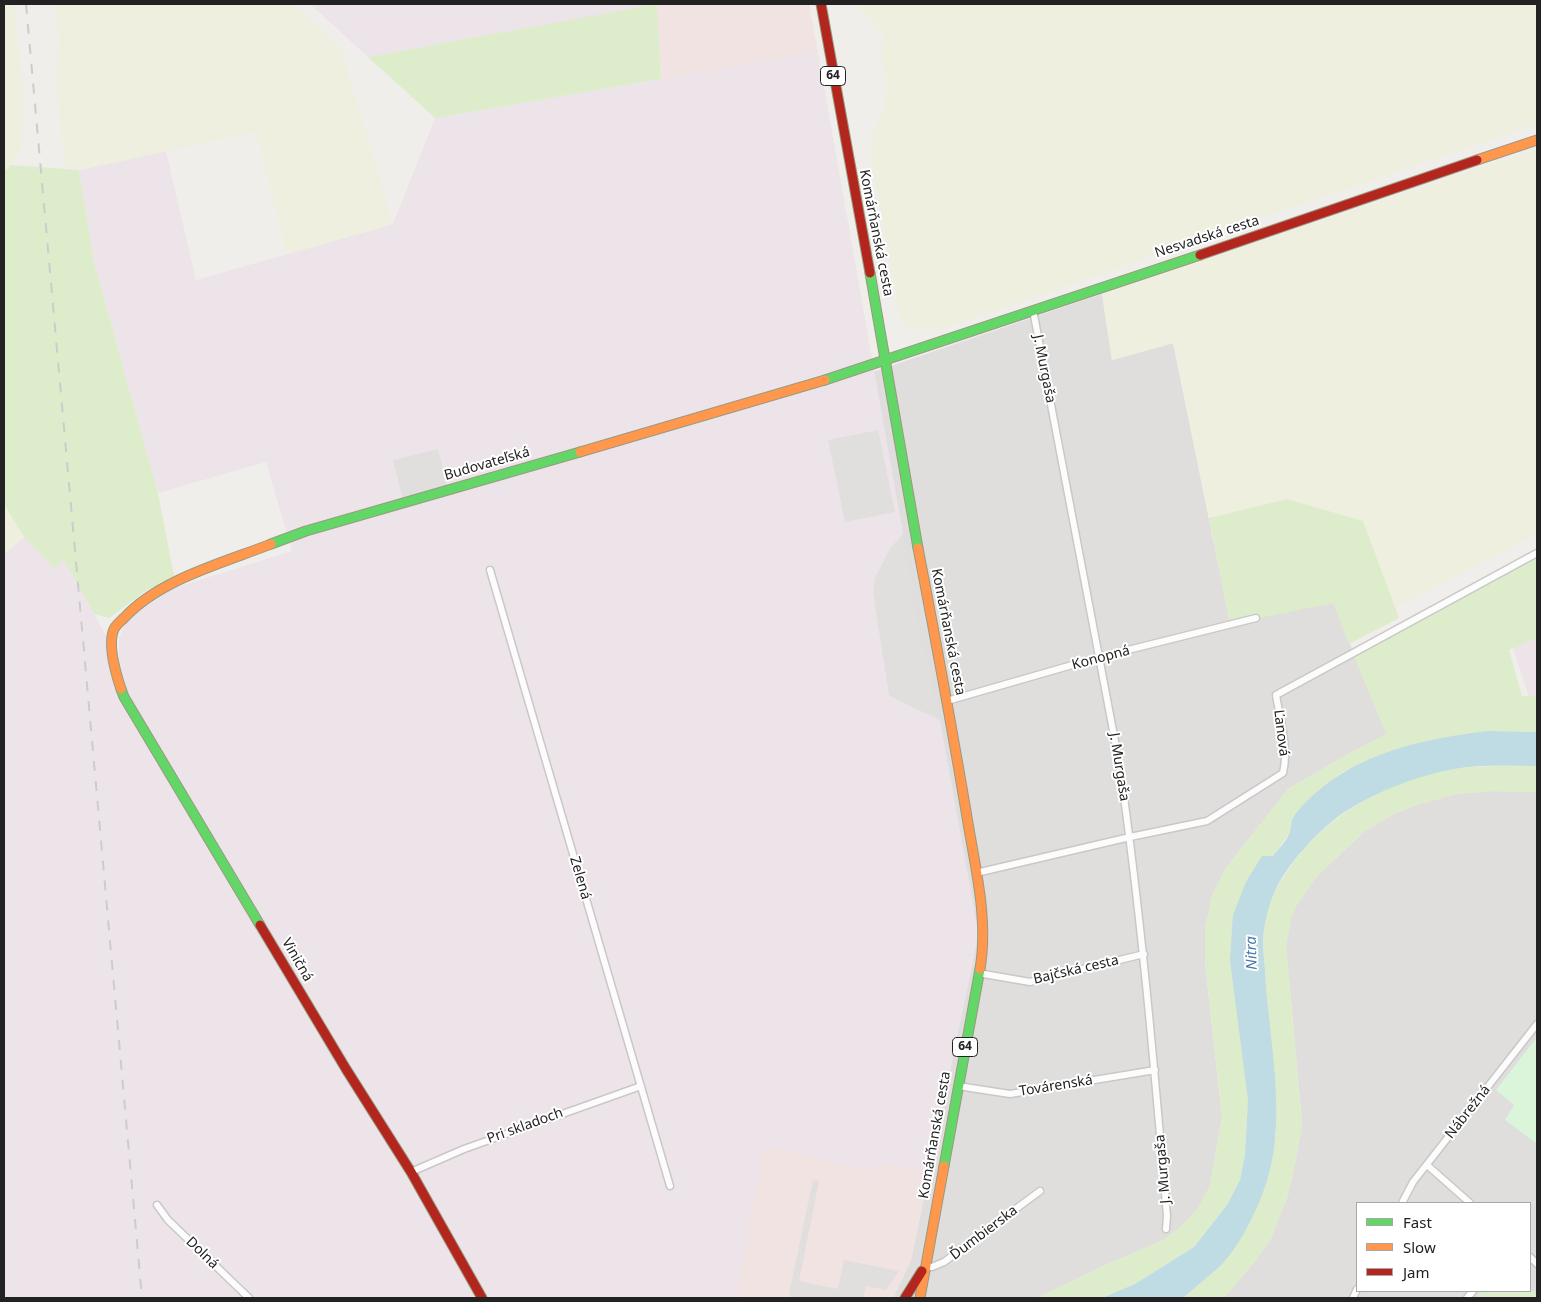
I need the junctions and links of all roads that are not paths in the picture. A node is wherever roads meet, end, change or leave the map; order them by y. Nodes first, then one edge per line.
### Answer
1 (821, 4) edge
2 (1537, 140) edge
3 (1033, 310) junction
4 (886, 361) junction
5 (1537, 552) edge
6 (490, 570) dead end
7 (1256, 618) dead end
8 (114, 629) joint
9 (1100, 657) junction
10 (947, 701) junction
11 (1130, 837) junction
12 (976, 873) junction
13 (1144, 954) junction
14 (978, 973) junction
15 (1537, 1024) edge
16 (1155, 1070) junction
17 (640, 1086) junction
18 (958, 1086) junction
19 (1427, 1165) junction
20 (411, 1172) junction
21 (670, 1186) dead end
22 (1040, 1191) dead end
23 (1402, 1202) edge
24 (1469, 1202) edge
25 (157, 1205) dead end
26 (1166, 1229) dead end
27 (925, 1266) junction
28 (249, 1298) edge
29 (482, 1298) edge
30 (905, 1298) edge
31 (920, 1298) edge

1 - 4 street, Komárňanská cesta / 64
2 - 3 street, Nesvadská cesta
3 - 4 street, Nesvadská cesta
3 - 9 street, J. Murgaša
4 - 8 street, Budovateľská
4 - 10 street, Komárňanská cesta / 64
5 - 11 street, Ľanová
6 - 17 street, Zelená
7 - 9 street, Konopná
8 - 20 street, Viničná
9 - 10 street, Konopná
9 - 11 street, J. Murgaša
10 - 12 street, Komárňanská cesta / 64
11 - 12 street, Ľanová
11 - 13 street, J. Murgaša
12 - 14 street, Komárňanská cesta / 64
13 - 14 street, Bajčská cesta
13 - 16 street, J. Murgaša
14 - 18 street, Komárňanská cesta / 64
15 - 19 street, Nábrežná
16 - 18 street, Továrenská
16 - 26 street, J. Murgaša
17 - 20 street, Pri skladoch
17 - 21 street, Zelená
18 - 27 street, Komárňanská cesta / 64
19 - 23 street, Nábrežná
19 - 24 street
20 - 29 street, Viničná
22 - 27 street, Ďumbierska
25 - 28 street, Dolná
27 - 30 street, Komárňanská cesta / 64
27 - 31 street, Komárňanská cesta / 64

